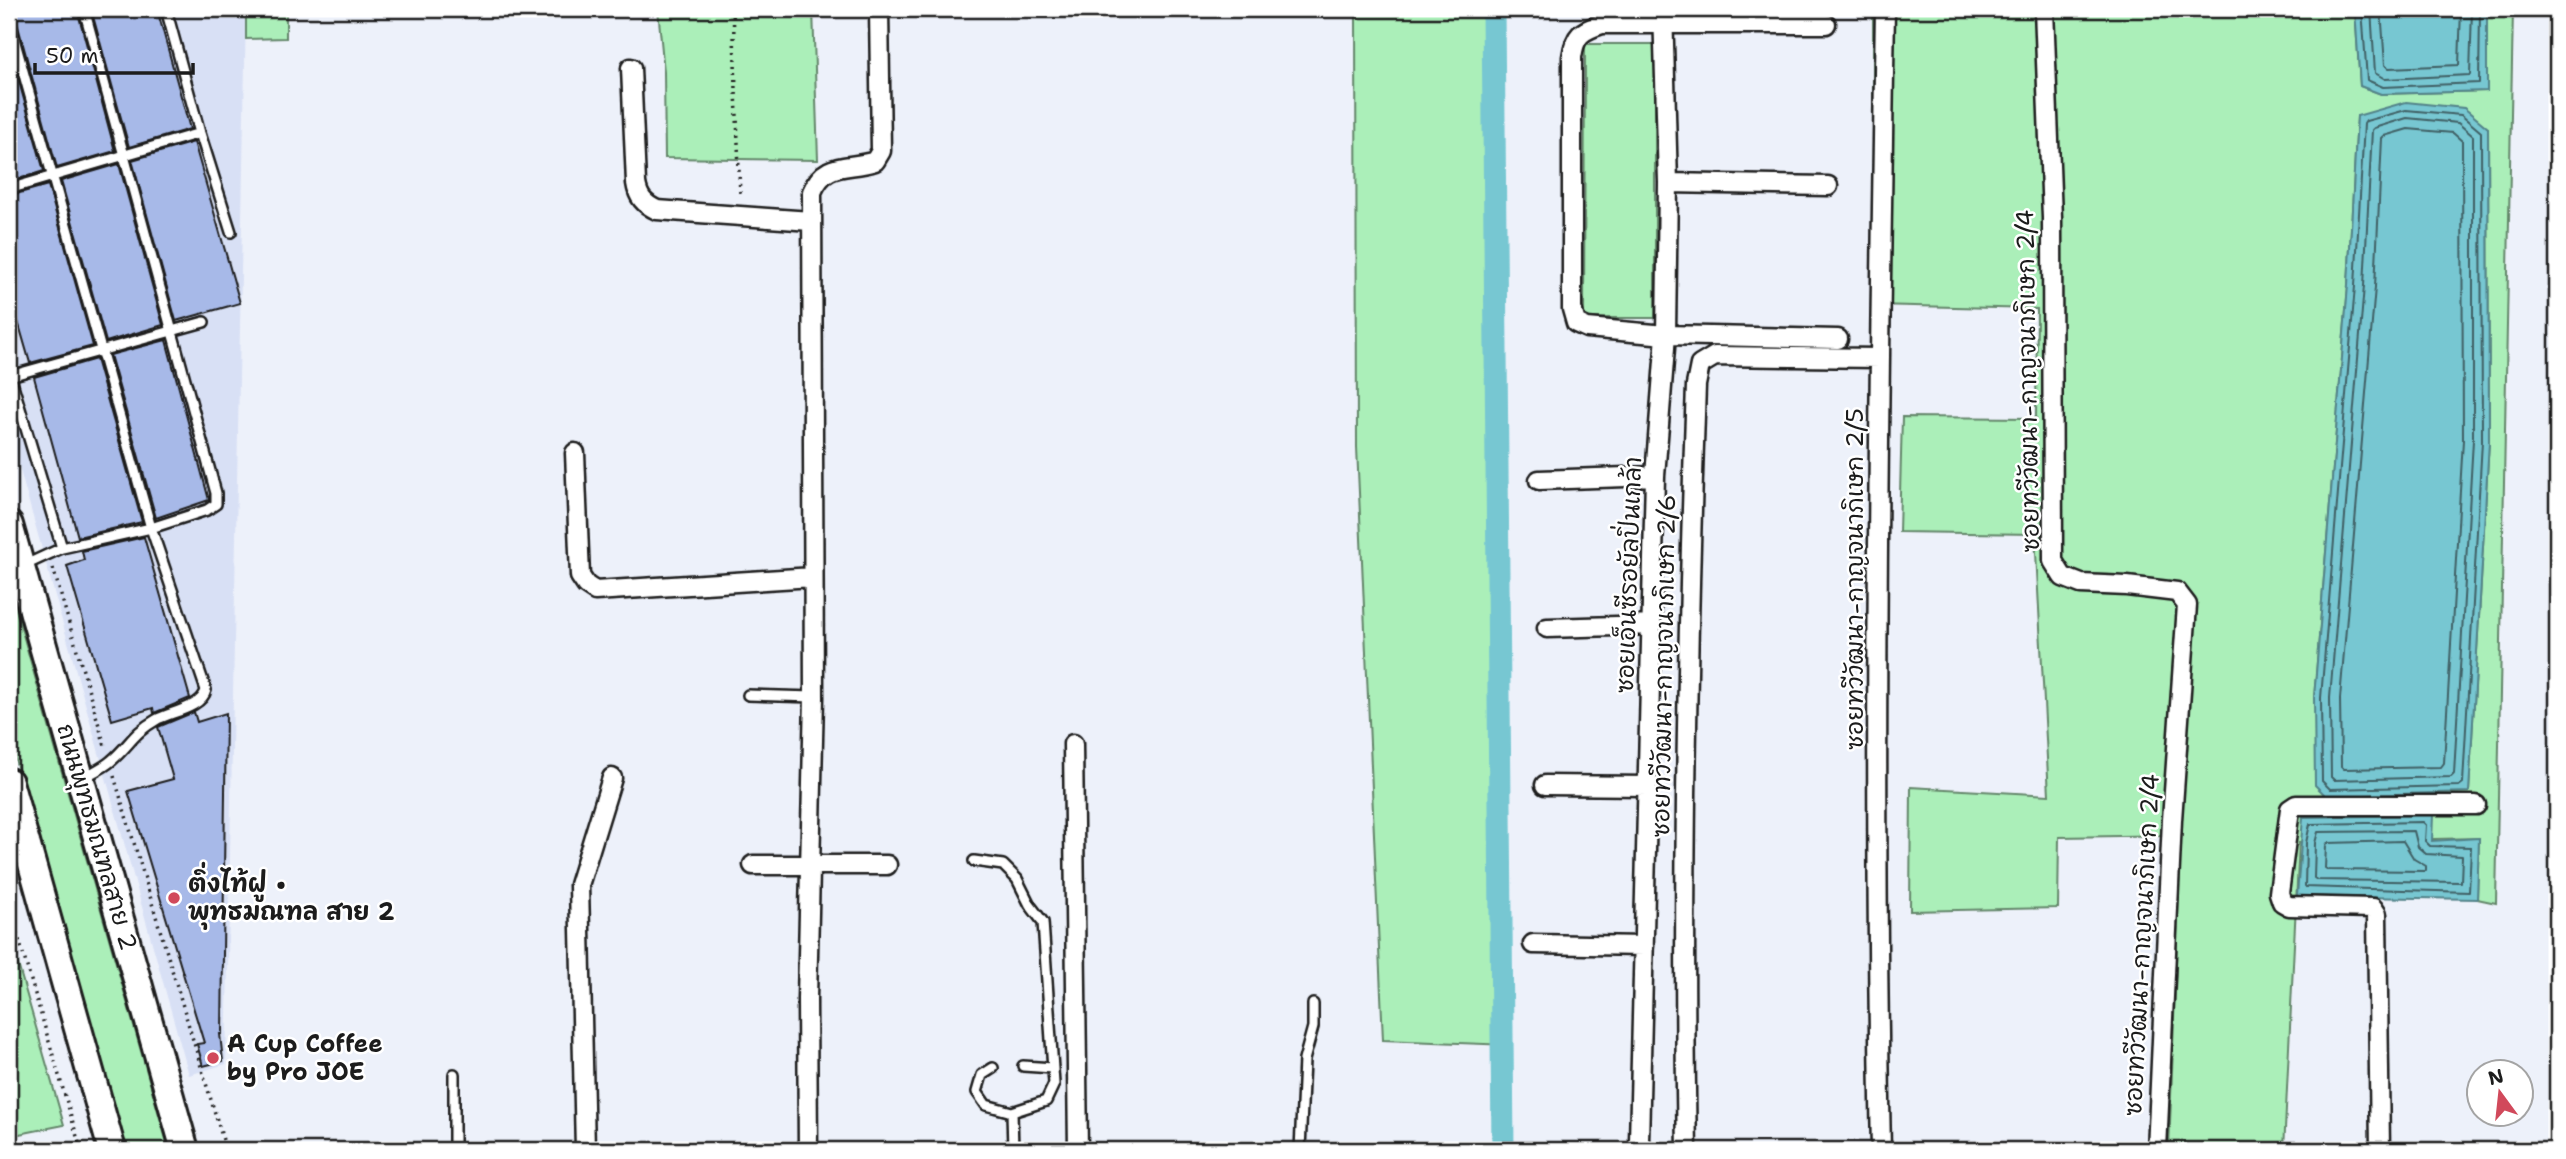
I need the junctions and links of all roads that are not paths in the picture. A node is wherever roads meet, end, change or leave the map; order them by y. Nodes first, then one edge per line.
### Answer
1 (84, 9) edge
2 (166, 9) edge
3 (879, 9) edge
4 (1885, 9) edge
5 (2044, 9) edge
6 (1663, 17) edge
7 (9, 21) edge
8 (1826, 23) dead end
9 (631, 68) dead end
10 (200, 133) junction
11 (124, 155) junction
12 (54, 176) junction
13 (1668, 183) junction
14 (1828, 186) dead end
15 (9, 188) edge
16 (811, 220) junction
17 (231, 232) dead end
18 (204, 322) dead end
19 (172, 331) junction
20 (1666, 334) junction
21 (1838, 339) dead end
22 (100, 351) junction
23 (1880, 358) junction
24 (9, 374) edge
25 (575, 453) dead end
26 (1655, 475) junction
27 (1539, 480) dead end
28 (9, 525) edge
29 (151, 528) junction
30 (62, 548) junction
31 (21, 567) junction
32 (813, 577) junction
33 (1652, 625) junction
34 (1547, 628) dead end
35 (748, 695) dead end
36 (814, 697) junction
37 (1073, 744) dead end
38 (612, 778) dead end
39 (81, 779) junction
40 (9, 782) edge
41 (1545, 785) dead end
42 (1648, 786) junction
43 (2476, 805) dead end
44 (974, 861) dead end
45 (810, 864) junction
46 (752, 865) dead end
47 (887, 865) dead end
48 (1533, 944) dead end
49 (1644, 946) junction
50 (1313, 1004) dead end
51 (1023, 1066) dead end
52 (993, 1068) dead end
53 (1053, 1068) junction
54 (454, 1074) dead end
55 (1012, 1112) junction
56 (1638, 1148) edge
57 (112, 1150) edge
58 (186, 1150) edge
59 (454, 1150) edge
60 (585, 1150) edge
61 (808, 1150) edge
62 (1013, 1150) edge
63 (1078, 1150) edge
64 (1300, 1150) edge
65 (1687, 1150) edge
66 (1881, 1150) edge
67 (2157, 1150) edge
68 (2380, 1150) edge

1 - 11 lane
2 - 10 lane
3 - 16 street
4 - 23 street, ซอยทวีวัฒนา-กาญจนาภิเษก 2/5
5 - 67 street, ซอยทวีวัฒนา-กาญจนาภิเษก 2/4
6 - 8 street
6 - 13 street, ซอยเอ็นซีรอยัลปิ่นเกล้า
6 - 20 street
7 - 12 lane
9 - 16 street
10 - 11 lane
10 - 17 lane
11 - 12 lane
11 - 19 lane
12 - 15 lane
12 - 22 lane
13 - 14 street
13 - 20 street, ซอยเอ็นซีรอยัลปิ่นเกล้า
16 - 32 street
18 - 19 lane
19 - 22 lane
19 - 29 lane
20 - 21 street
20 - 26 street, ซอยเอ็นซีรอยัลปิ่นเกล้า
22 - 24 lane
22 - 29 lane
23 - 65 street, ซอยทวีวัฒนา-กาญจนาภิเษก 2/6
23 - 66 street, ซอยทวีวัฒนา-กาญจนาภิเษก 2/5
24 - 30 lane
25 - 32 street
26 - 27 street
26 - 33 street, ซอยเอ็นซีรอยัลปิ่นเกล้า
28 - 31 main road, ถนนพุทธมณฑลสาย 2
29 - 30 lane
29 - 39 lane
30 - 31 lane
31 - 39 main road, ถนนพุทธมณฑลสาย 2
32 - 36 street
33 - 34 street
33 - 42 street, ซอยเอ็นซีรอยัลปิ่นเกล้า
35 - 36 lane
36 - 45 street
37 - 63 street
38 - 60 street
39 - 58 main road, ถนนพุทธมณฑลสาย 2
40 - 57 main road
41 - 42 street
42 - 49 street, ซอยเอ็นซีรอยัลปิ่นเกล้า
43 - 68 street
44 - 53 lane
45 - 46 street
45 - 47 street
45 - 61 street
48 - 49 street
49 - 56 street, ซอยเอ็นซีรอยัลปิ่นเกล้า
50 - 64 lane
51 - 53 lane
52 - 55 lane
53 - 55 lane
54 - 59 lane
55 - 62 lane

